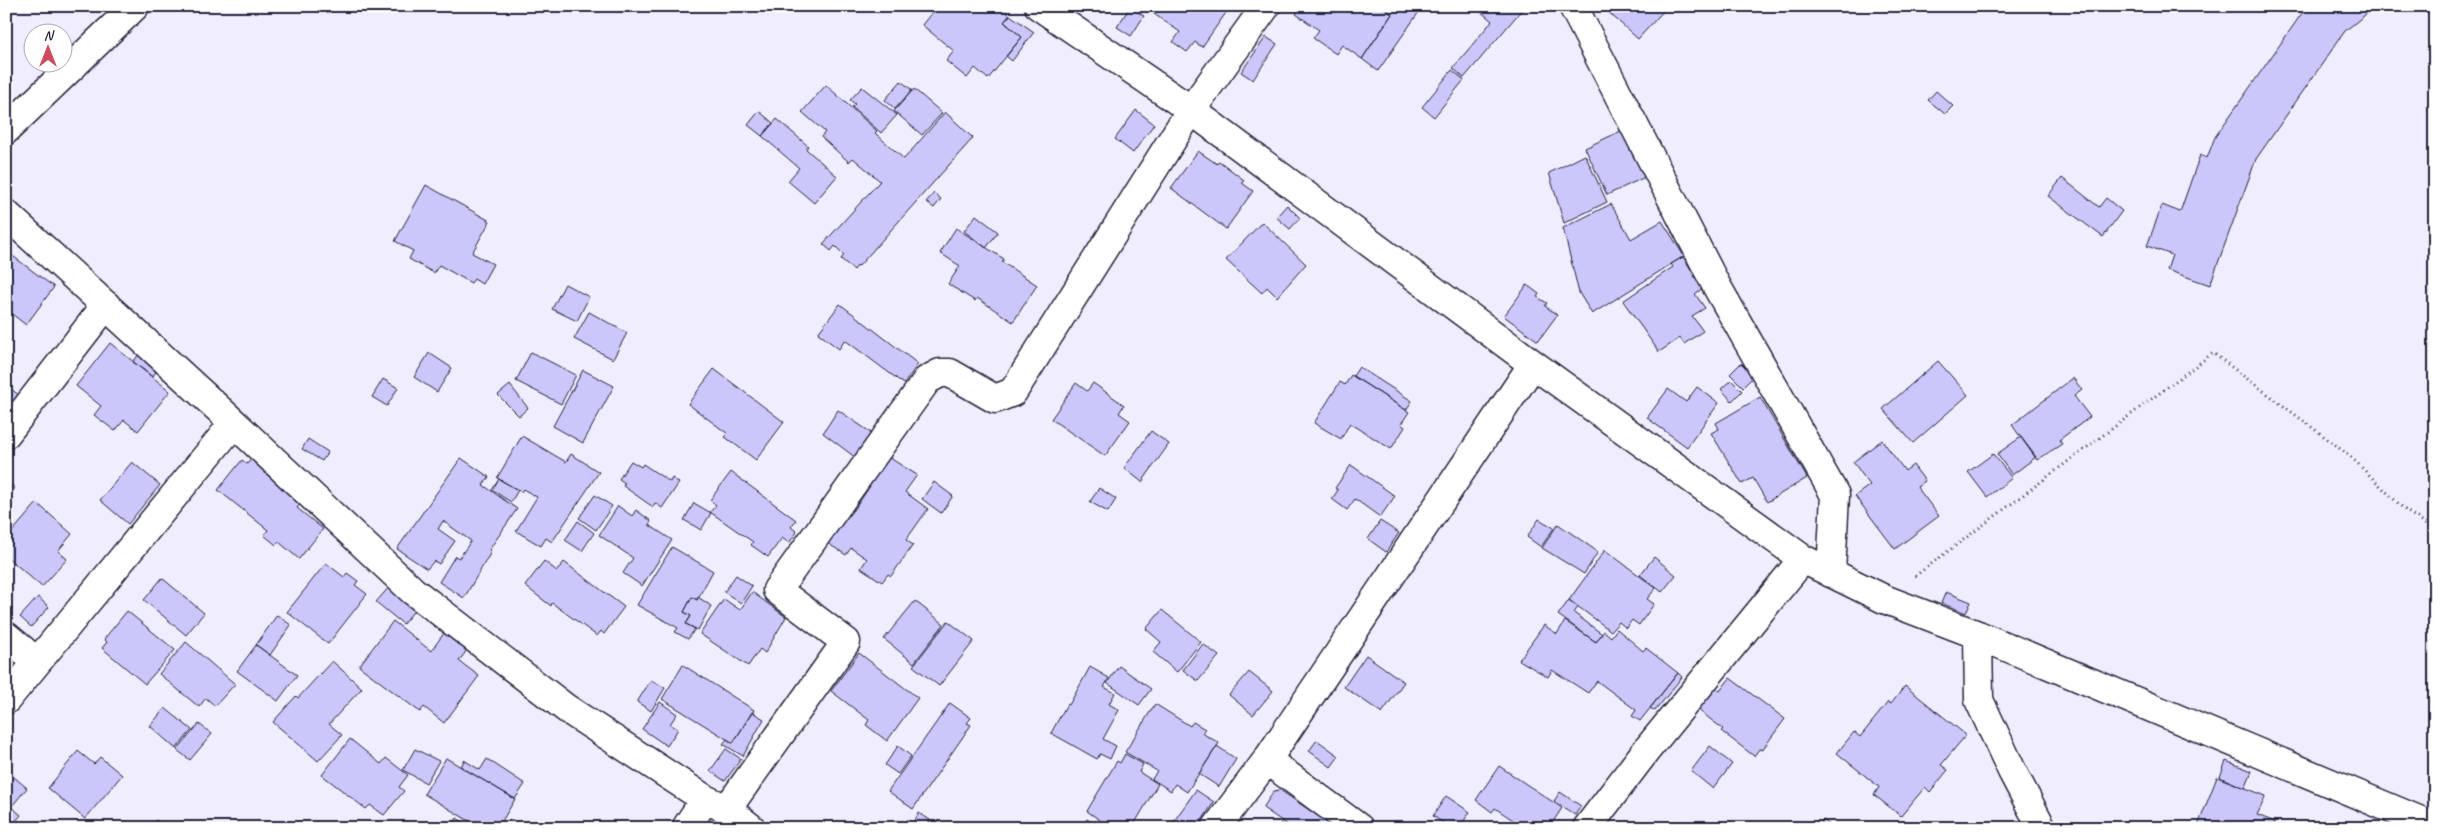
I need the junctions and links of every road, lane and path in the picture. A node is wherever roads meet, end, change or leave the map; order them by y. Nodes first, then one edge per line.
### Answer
1 (135, 6) edge
2 (1039, 6) edge
3 (1266, 6) edge
4 (1573, 6) edge
5 (1191, 110) junction
6 (6, 130) edge
7 (6, 214) edge
8 (106, 305) junction
9 (1533, 364) junction
10 (234, 423) junction
11 (6, 434) edge
12 (2435, 529) edge
13 (1803, 559) junction
14 (1831, 573) junction
15 (1884, 598) junction
16 (1978, 635) junction
17 (6, 636) edge
18 (37, 662) junction
19 (6, 700) edge
20 (1267, 760) junction
21 (716, 804) junction
22 (2435, 827) edge
23 (686, 828) edge
24 (751, 828) edge
25 (1216, 828) edge
26 (1359, 828) edge
27 (1587, 828) edge
28 (2042, 828) edge

1 - 6 street
2 - 5 street
3 - 5 street
4 - 14 street
5 - 9 street
5 - 21 street
7 - 8 street
8 - 10 street
8 - 11 street
9 - 13 street
9 - 20 street
10 - 18 street
10 - 21 street
12 - 15 path
13 - 14 street
13 - 27 street
14 - 15 street
15 - 16 street
16 - 22 street
16 - 28 street
17 - 18 street
18 - 19 street
20 - 25 street
20 - 26 street
21 - 23 street
21 - 24 street

